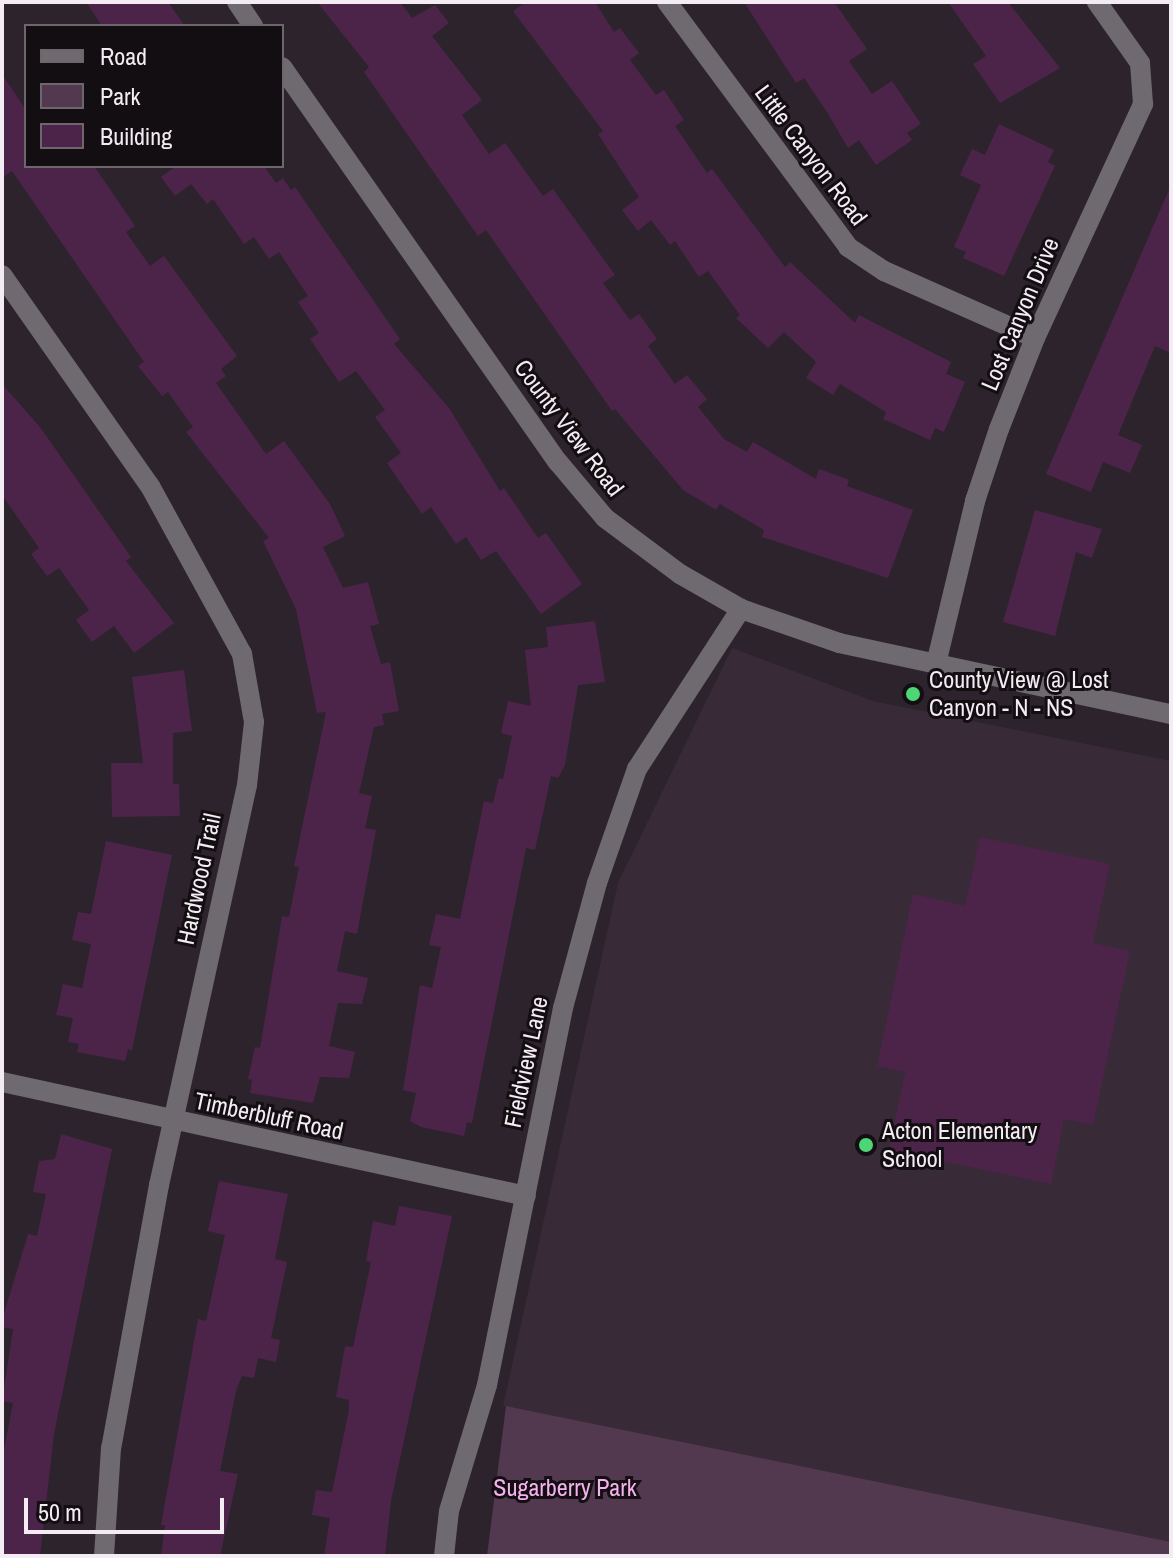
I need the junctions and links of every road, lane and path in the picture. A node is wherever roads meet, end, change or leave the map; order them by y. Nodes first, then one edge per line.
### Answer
1 (237, 2) edge
2 (667, 2) edge
3 (1097, 2) edge
4 (252, 24) edge
5 (284, 70) edge
6 (2, 275) edge
7 (1035, 338) junction
8 (741, 609) junction
9 (936, 664) junction
10 (1171, 714) edge
11 (2, 1082) edge
12 (174, 1122) junction
13 (526, 1196) junction
14 (104, 1556) edge
15 (444, 1556) edge

1 - 4 street
2 - 7 street, Little Canyon Road
3 - 7 street, Lost Canyon Drive
5 - 8 street, County View Road
6 - 12 street, Hardwood Trail
7 - 9 street, Lost Canyon Drive
8 - 9 street, County View Road
8 - 13 street, Fieldview Lane
9 - 10 street, County View Road
11 - 12 street, Timberbluff Road
12 - 13 street, Timberbluff Road
12 - 14 street, Hardwood Trail
13 - 15 street, Fieldview Lane

